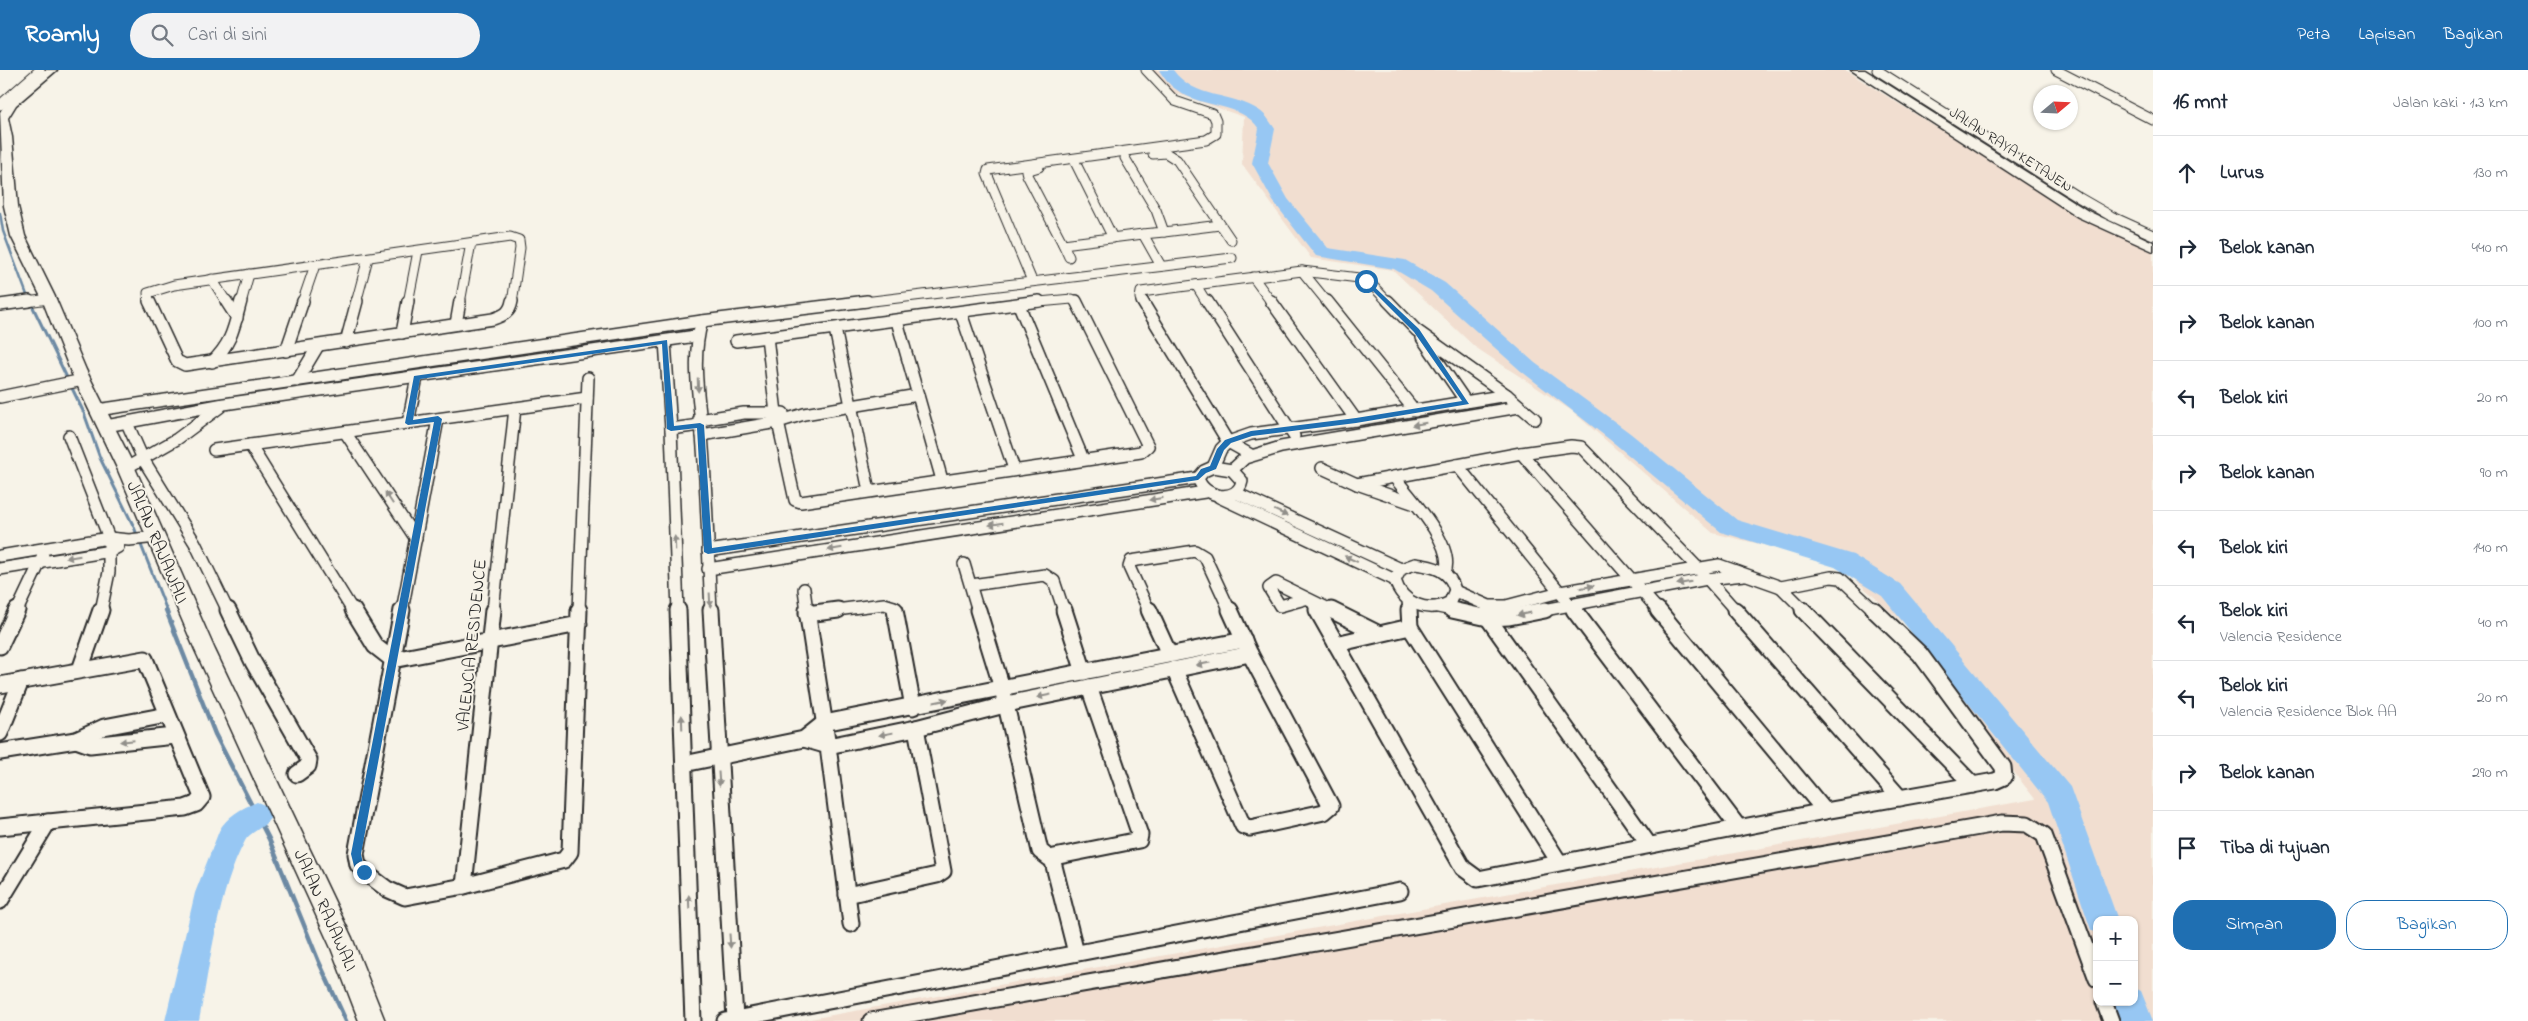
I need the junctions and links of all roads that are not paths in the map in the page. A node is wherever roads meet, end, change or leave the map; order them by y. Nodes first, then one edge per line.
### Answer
1 (40, 70) edge
2 (51, 70) edge
3 (1146, 70) edge
4 (1857, 70) edge
5 (1877, 70) edge
6 (2056, 70) edge
7 (0, 105) edge
8 (2153, 120) edge
9 (3, 140) edge
10 (1126, 158) junction
11 (1075, 162) junction
12 (5, 199) edge
13 (1220, 225) junction
14 (1164, 232) junction
15 (1143, 234) junction
16 (2153, 235) edge
17 (1112, 238) junction
18 (1231, 240) dead end
19 (471, 243) junction
20 (1063, 244) junction
21 (2153, 247) edge
22 (418, 250) junction
23 (1069, 257) dead end
24 (368, 258) junction
25 (1232, 258) dead end
26 (315, 265) junction
27 (1161, 266) junction
28 (1302, 271) junction
29 (249, 274) junction
30 (1253, 277) junction
31 (212, 279) junction
32 (1032, 281) junction
33 (1196, 285) junction
34 (46, 299) junction
35 (0, 305) edge
36 (1019, 305) junction
37 (960, 313) junction
38 (237, 318) junction
39 (702, 320) junction
40 (897, 321) junction
41 (456, 324) junction
42 (835, 329) junction
43 (1416, 330) junction
44 (402, 333) junction
45 (696, 336) junction
46 (767, 337) junction
47 (665, 341) junction
48 (736, 341) dead end
49 (346, 342) junction
50 (318, 346) junction
51 (286, 351) junction
52 (212, 362) junction
53 (417, 377) junction
54 (588, 378) dead end
55 (79, 381) junction
56 (297, 381) junction
57 (918, 395) junction
58 (1507, 395) junction
59 (0, 397) edge
60 (587, 398) junction
61 (1466, 402) junction
62 (224, 404) junction
63 (1445, 406) junction
64 (851, 407) junction
65 (1519, 407) junction
66 (514, 408) junction
67 (98, 410) junction
68 (1415, 411) junction
69 (736, 414) junction
70 (169, 416) junction
71 (1386, 416) junction
72 (777, 417) junction
73 (1455, 418) junction
74 (438, 419) junction
75 (1535, 419) dead end
76 (1356, 420) junction
77 (127, 423) junction
78 (408, 423) junction
79 (106, 426) junction
80 (700, 427) junction
81 (738, 428) junction
82 (1396, 428) junction
83 (671, 429) junction
84 (1290, 430) junction
85 (345, 432) junction
86 (69, 436) dead end
87 (177, 439) junction
88 (1228, 442) junction
89 (1298, 444) junction
90 (250, 445) junction
91 (214, 450) dead end
92 (1521, 453) junction
93 (1250, 455) junction
94 (143, 459) junction
95 (1083, 459) junction
96 (1456, 465) junction
97 (126, 468) junction
98 (1213, 468) junction
99 (1322, 468) dead end
100 (1014, 470) junction
101 (1232, 470) junction
102 (1394, 477) junction
103 (1198, 478) junction
104 (942, 480) junction
105 (1357, 484) junction
106 (869, 491) junction
107 (1205, 492) junction
108 (1236, 493) junction
109 (1219, 496) junction
110 (1416, 504) junction
111 (142, 539) junction
112 (416, 539) junction
113 (110, 544) junction
114 (47, 547) junction
115 (708, 552) junction
116 (0, 556) edge
117 (40, 562) junction
118 (964, 564) dead end
119 (1697, 567) junction
120 (0, 569) edge
121 (708, 569) junction
122 (1445, 572) junction
123 (1749, 574) junction
124 (1398, 575) junction
125 (1632, 579) junction
126 (1707, 579) junction
127 (971, 585) junction
128 (1781, 587) junction
129 (804, 589) dead end
130 (1456, 591) junction
131 (1642, 591) junction
132 (1560, 592) junction
133 (1408, 600) junction
134 (1569, 604) junction
135 (1438, 607) junction
136 (1489, 612) junction
137 (808, 614) junction
138 (578, 624) junction
139 (1410, 627) junction
140 (1379, 634) junction
141 (1244, 640) junction
142 (490, 642) junction
143 (1336, 644) junction
144 (0, 646) edge
145 (1169, 654) junction
146 (1250, 654) junction
147 (393, 660) junction
148 (1124, 664) junction
149 (1174, 669) junction
150 (80, 670) junction
151 (1084, 672) junction
152 (1130, 679) junction
153 (21, 681) junction
154 (0, 685) edge
155 (1089, 687) junction
156 (1002, 688) junction
157 (1006, 704) junction
158 (913, 707) junction
159 (167, 714) junction
160 (824, 723) junction
161 (916, 728) junction
162 (0, 733) edge
163 (175, 736) junction
164 (804, 739) junction
165 (76, 740) junction
166 (828, 746) junction
167 (0, 752) edge
168 (718, 757) junction
169 (684, 764) junction
170 (297, 774) dead end
171 (1973, 785) junction
172 (1900, 798) junction
173 (1825, 811) junction
174 (48, 822) junction
175 (0, 827) edge
176 (1739, 828) junction
177 (1649, 845) junction
178 (1052, 858) junction
179 (1559, 862) junction
180 (464, 886) junction
181 (1400, 891) dead end
182 (847, 895) junction
183 (0, 901) edge
184 (851, 924) dead end
185 (1076, 953) junction
186 (2093, 968) edge
187 (2105, 1006) edge
188 (730, 1020) edge
189 (372, 1021) edge
190 (693, 1021) edge
191 (871, 1021) edge
192 (2111, 1021) edge

1 - 7 street
2 - 9 street, JALAN RAJAWALI
3 - 32 street
4 - 21 street, JALAN RAYA KETAJEN
5 - 16 street
6 - 8 street
9 - 12 street, JALAN RAJAWALI
10 - 11 street
10 - 13 street
10 - 14 street
11 - 17 street
11 - 20 street
12 - 34 street, JALAN RAJAWALI
13 - 14 street
13 - 18 street
14 - 15 street
15 - 17 street
15 - 27 street
17 - 20 street
19 - 22 street
19 - 41 street
19 - 41 street
20 - 23 street
22 - 24 street
22 - 44 street
24 - 26 street
24 - 49 street
25 - 27 street
26 - 29 street
26 - 51 street
27 - 32 street
28 - 30 street
28 - 43 street
28 - 68 street
29 - 31 street
29 - 38 street
30 - 33 street
30 - 76 street
31 - 38 street
31 - 52 street
32 - 39 street
33 - 84 street
33 - 88 street
34 - 35 street
34 - 55 street, JALAN RAJAWALI
36 - 37 street
36 - 95 street
36 - 95 street
37 - 40 street
37 - 100 street
38 - 52 street
39 - 45 street
39 - 56 street
40 - 42 street
40 - 57 street
41 - 44 street
42 - 46 street
42 - 64 street
43 - 58 street
43 - 61 street
44 - 49 street
45 - 47 street
45 -> 80 street
46 - 48 street
46 - 72 street
47 - 53 street
47 - 83 street
49 - 50 street
50 - 51 street
50 - 56 street
51 - 52 street
53 - 62 street
53 - 78 street
54 - 60 street
55 - 59 street
55 - 67 street, JALAN RAJAWALI
56 - 67 street
57 - 64 street
57 - 104 street
58 - 61 street
58 - 65 street
60 - 66 street
60 - 138 street
61 - 63 street
62 - 70 street
62 - 87 street
63 - 68 street
63 - 73 street
64 - 72 street
64 - 106 street
65 - 73 street
65 - 75 street
66 - 74 street
66 - 142 street, VALENCIA RESIDENCE
67 - 79 street, JALAN RAJAWALI
68 - 71 street
69 - 72 street
69 - 80 street
69 - 81 street
70 - 77 street
70 - 87 street
71 - 76 street
71 - 82 street
72 - 81 street
72 - 106 street
73 -> 82 street
74 - 78 street
74 - 112 street
76 - 84 street
77 - 79 street
77 - 94 street
78 - 85 street
79 - 97 street, JALAN RAJAWALI
80 - 81 street
80 - 83 street
80 - 115 street
82 - 89 street
169 -> 83 street
84 - 88 street
84 - 89 street
85 - 90 street
112 -> 85 street
86 - 113 street
87 - 94 street
88 - 93 street
88 - 98 street
89 - 93 street
90 - 91 street
90 - 147 street
92 - 96 street
92 - 119 street
92 - 125 street
93 - 101 street
94 - 97 street
94 - 170 street
95 - 100 street
96 - 102 street
96 - 132 street
97 - 111 street, JALAN RAJAWALI
98 - 101 street
98 - 103 street
99 - 105 street
100 - 104 street
101 - 108 street
102 - 105 street
102 - 110 street
103 - 107 street
103 - 115 street
104 - 106 street
105 - 110 street
107 - 109 street
107 -> 121 street
108 - 109 street
108 -> 124 street
124 -> 109 street
110 - 122 street
111 - 113 street
111 - 189 street, JALAN RAJAWALI
112 - 147 street
113 - 114 street
113 -> 117 street
113 - 150 street
114 - 116 street
114 - 117 street
115 - 121 street
117 - 120 street
117 - 144 street
118 - 127 street
119 - 123 street
119 - 125 street
119 - 126 street
121 -> 168 street
122 - 124 street
122 - 130 street
123 - 126 street
123 - 128 street
124 - 133 street
125 - 131 street
132 -> 125 street
126 -> 131 street
126 - 172 street
127 - 151 street
127 - 156 street
128 - 171 street
128 - 171 street
129 - 137 street
130 - 135 street
130 - 136 street
131 - 134 street
131 - 173 street
132 - 134 street
132 - 136 street
133 - 135 street
133 - 139 street
134 -> 136 street
134 - 176 street
135 - 136 street
136 - 177 street
137 - 158 street
137 - 160 street
138 - 142 street
138 - 180 street
139 - 140 street
139 - 179 street
140 - 143 street
140 - 143 street
141 - 145 street
141 - 145 street
141 - 146 street
142 - 147 street
142 - 180 street, VALENCIA RESIDENCE
143 - 179 street
145 - 148 street
146 -> 149 street
146 - 149 street
147 - 180 street
148 - 151 street
148 - 152 street
149 - 152 street
150 - 153 street
150 - 159 street
151 - 156 street
152 - 155 street
153 - 154 street
153 - 162 street
155 -> 157 street
155 - 178 street
156 - 157 street
158 -> 156 street
157 - 161 street
157 - 178 street
158 - 160 street
159 - 163 street
159 - 165 street
160 - 164 street
160 - 166 street
161 -> 166 street
161 - 182 street
163 -> 165 street
163 - 174 street
164 - 166 street
164 - 168 street
165 - 167 street
166 - 182 street
168 - 169 street
168 -> 188 street
190 -> 169 street
171 - 172 street
172 - 173 street
173 - 176 street
174 - 175 street
174 - 183 street
176 - 177 street
177 - 179 street
178 - 185 street
181 - 185 street
182 - 184 street
185 - 188 street
186 - 191 street
187 - 192 street

